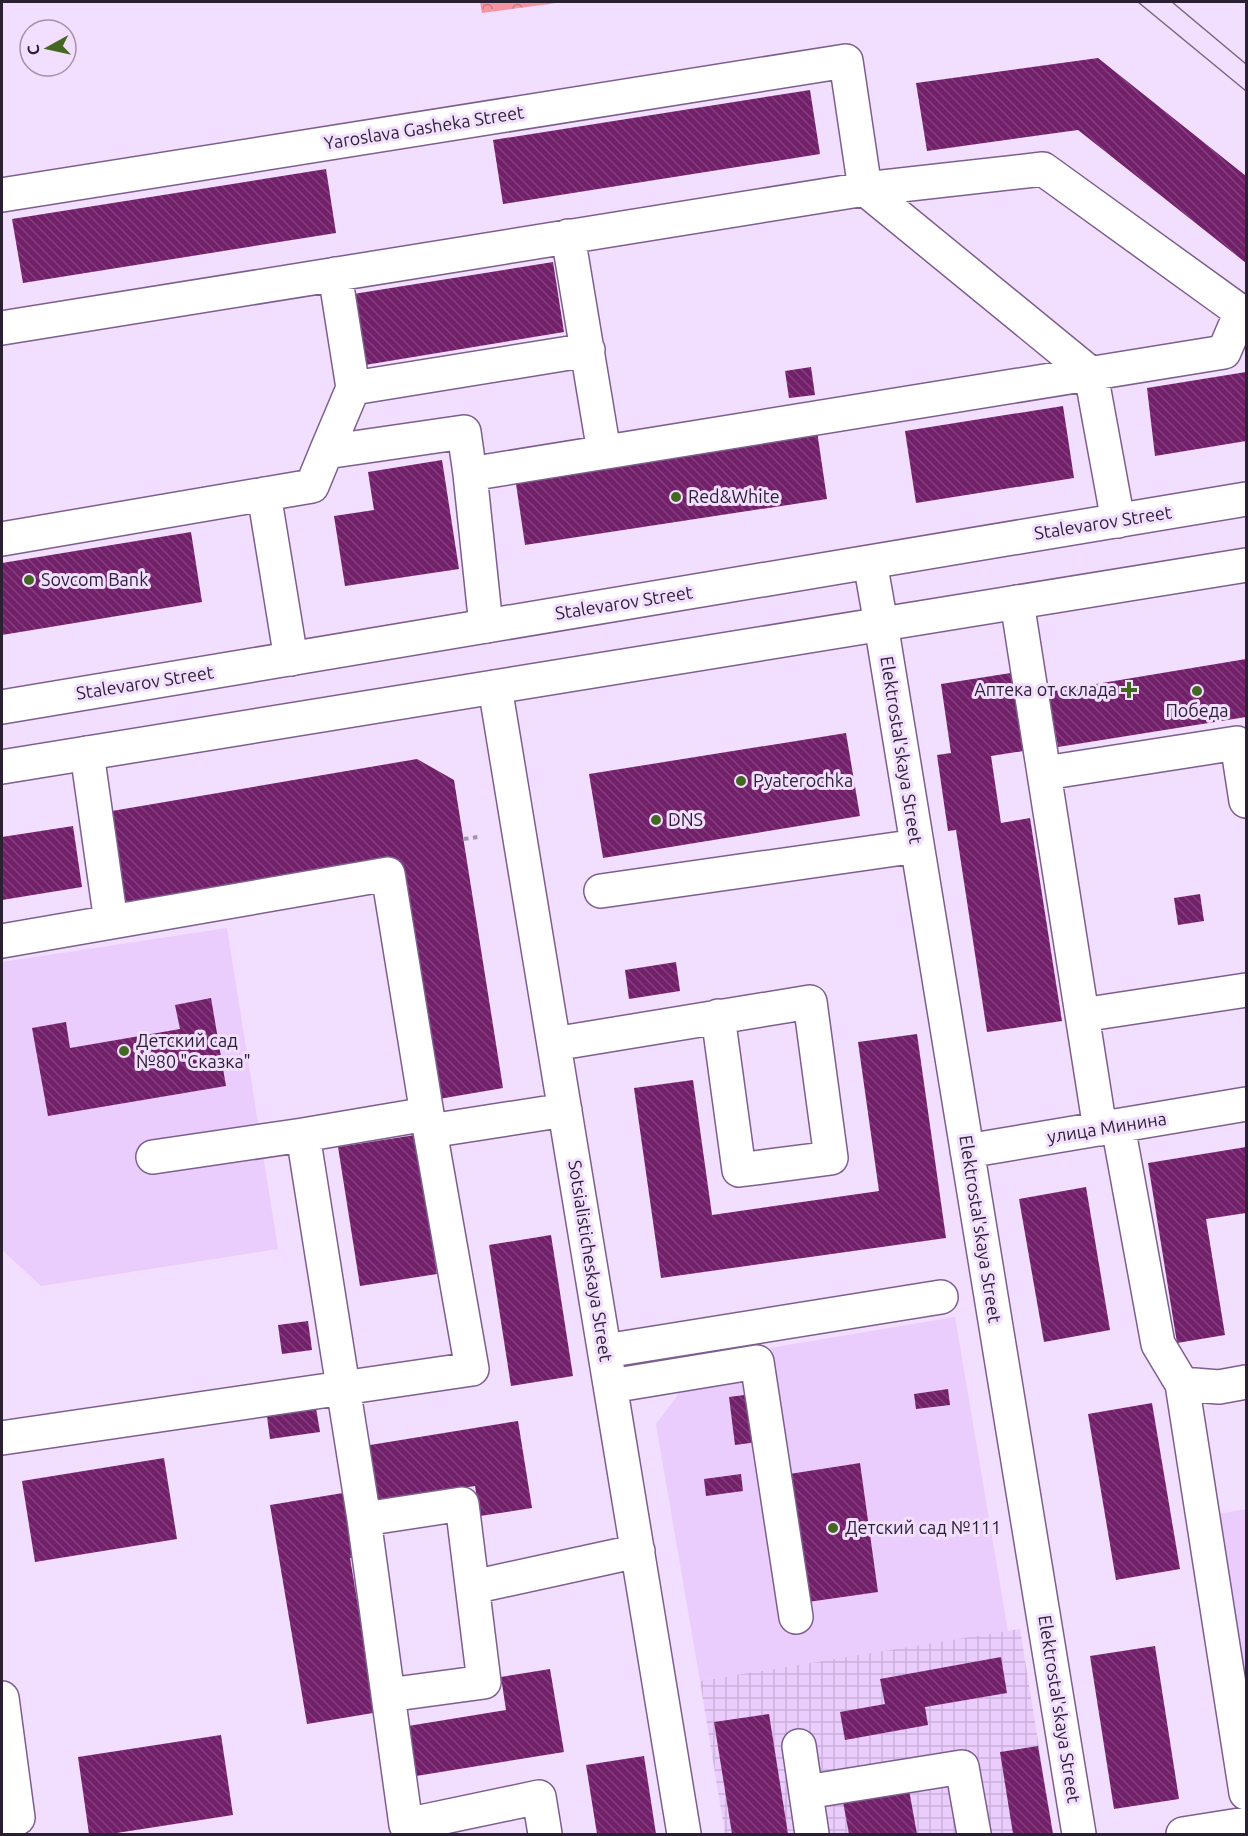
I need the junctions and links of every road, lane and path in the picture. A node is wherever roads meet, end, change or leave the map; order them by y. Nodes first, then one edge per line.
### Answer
1 (865, 189) junction
2 (2, 195) edge
3 (568, 236) junction
4 (335, 274) junction
5 (3, 320) edge
6 (588, 350) junction
7 (1091, 374) junction
8 (352, 388) junction
9 (326, 452) junction
10 (604, 452) junction
11 (470, 474) junction
12 (264, 494) junction
13 (1246, 499) edge
14 (1119, 521) junction
15 (2, 538) edge
16 (870, 562) junction
17 (1246, 565) edge
18 (1017, 602) junction
19 (881, 624) junction
20 (486, 626) junction
21 (291, 659) junction
22 (495, 687) junction
23 (2, 707) edge
24 (87, 753) junction
25 (2, 767) edge
26 (1045, 773) junction
27 (1246, 801) edge
28 (478, 837) dead end
29 (464, 839) dead end
30 (917, 846) junction
31 (601, 891) dead end
32 (111, 922) junction
33 (2, 941) edge
34 (1246, 990) edge
35 (1082, 1014) junction
36 (718, 1016) junction
37 (554, 1044) junction
38 (1246, 1104) edge
39 (565, 1110) junction
40 (429, 1123) junction
41 (1109, 1127) junction
42 (303, 1135) junction
43 (967, 1151) junction
44 (153, 1157) dead end
45 (941, 1297) dead end
46 (605, 1351) junction
47 (1246, 1382) edge
48 (1182, 1384) junction
49 (611, 1386) junction
50 (344, 1388) junction
51 (2, 1438) edge
52 (364, 1519) junction
53 (638, 1551) junction
54 (473, 1587) junction
55 (796, 1617) dead end
56 (1238, 1685) edge
57 (388, 1695) junction
58 (2, 1698) edge
59 (799, 1746) dead end
60 (806, 1792) junction
61 (1246, 1793) edge
62 (1246, 1824) edge
63 (2, 1826) edge
64 (407, 1830) edge
65 (545, 1834) edge
66 (684, 1834) edge
67 (812, 1834) edge
68 (974, 1834) edge
69 (1079, 1834) edge
70 (1183, 1834) edge

1 - 2 street, Yaroslava Gasheka Street
1 - 3 street
1 - 7 street
1 - 7 street
3 - 4 street
3 - 6 street
4 - 5 street
4 - 8 street
6 - 8 street
6 - 10 street
7 - 10 street
7 - 14 street
8 - 9 street
9 - 11 street
9 - 12 street
10 - 11 street
11 - 20 street
12 - 15 street
12 - 21 street
13 - 14 street, Stalevarov Street
14 - 16 street, Stalevarov Street
16 - 19 street, Elektrostal'skaya Street
16 - 20 street, Stalevarov Street
17 - 18 street
18 - 19 street
18 - 26 street
19 - 22 street
19 - 30 street, Elektrostal'skaya Street
20 - 21 street, Stalevarov Street
21 - 23 street, Stalevarov Street
22 - 24 street
22 - 37 street, Sotsialisticheskaya Street
24 - 25 street
24 - 32 street
26 - 27 street
26 - 35 street
28 - 29 path
30 - 31 street
30 - 43 street, Elektrostal'skaya Street
32 - 33 street
32 - 40 street
34 - 35 street
35 - 41 street
36 - 36 street
36 - 37 street
37 - 39 street, Sotsialisticheskaya Street
38 - 41 street, улица Минина
39 - 40 street
39 - 46 street, Sotsialisticheskaya Street
40 - 42 street
40 - 50 street
41 - 43 street, улица Минина
41 - 48 street
42 - 44 street
42 - 50 street
43 - 69 street, Elektrostal'skaya Street
45 - 46 street
46 - 49 street, Sotsialisticheskaya Street
47 - 48 street
48 - 56 street
49 - 53 street, Sotsialisticheskaya Street
49 - 55 street
50 - 51 street
50 - 52 street
52 - 54 street
52 - 57 street
53 - 54 street
53 - 66 street, Sotsialisticheskaya Street
54 - 57 street
56 - 61 street
57 - 64 street
58 - 63 street
59 - 60 street
60 - 67 street
60 - 68 street
62 - 70 street
64 - 65 street

